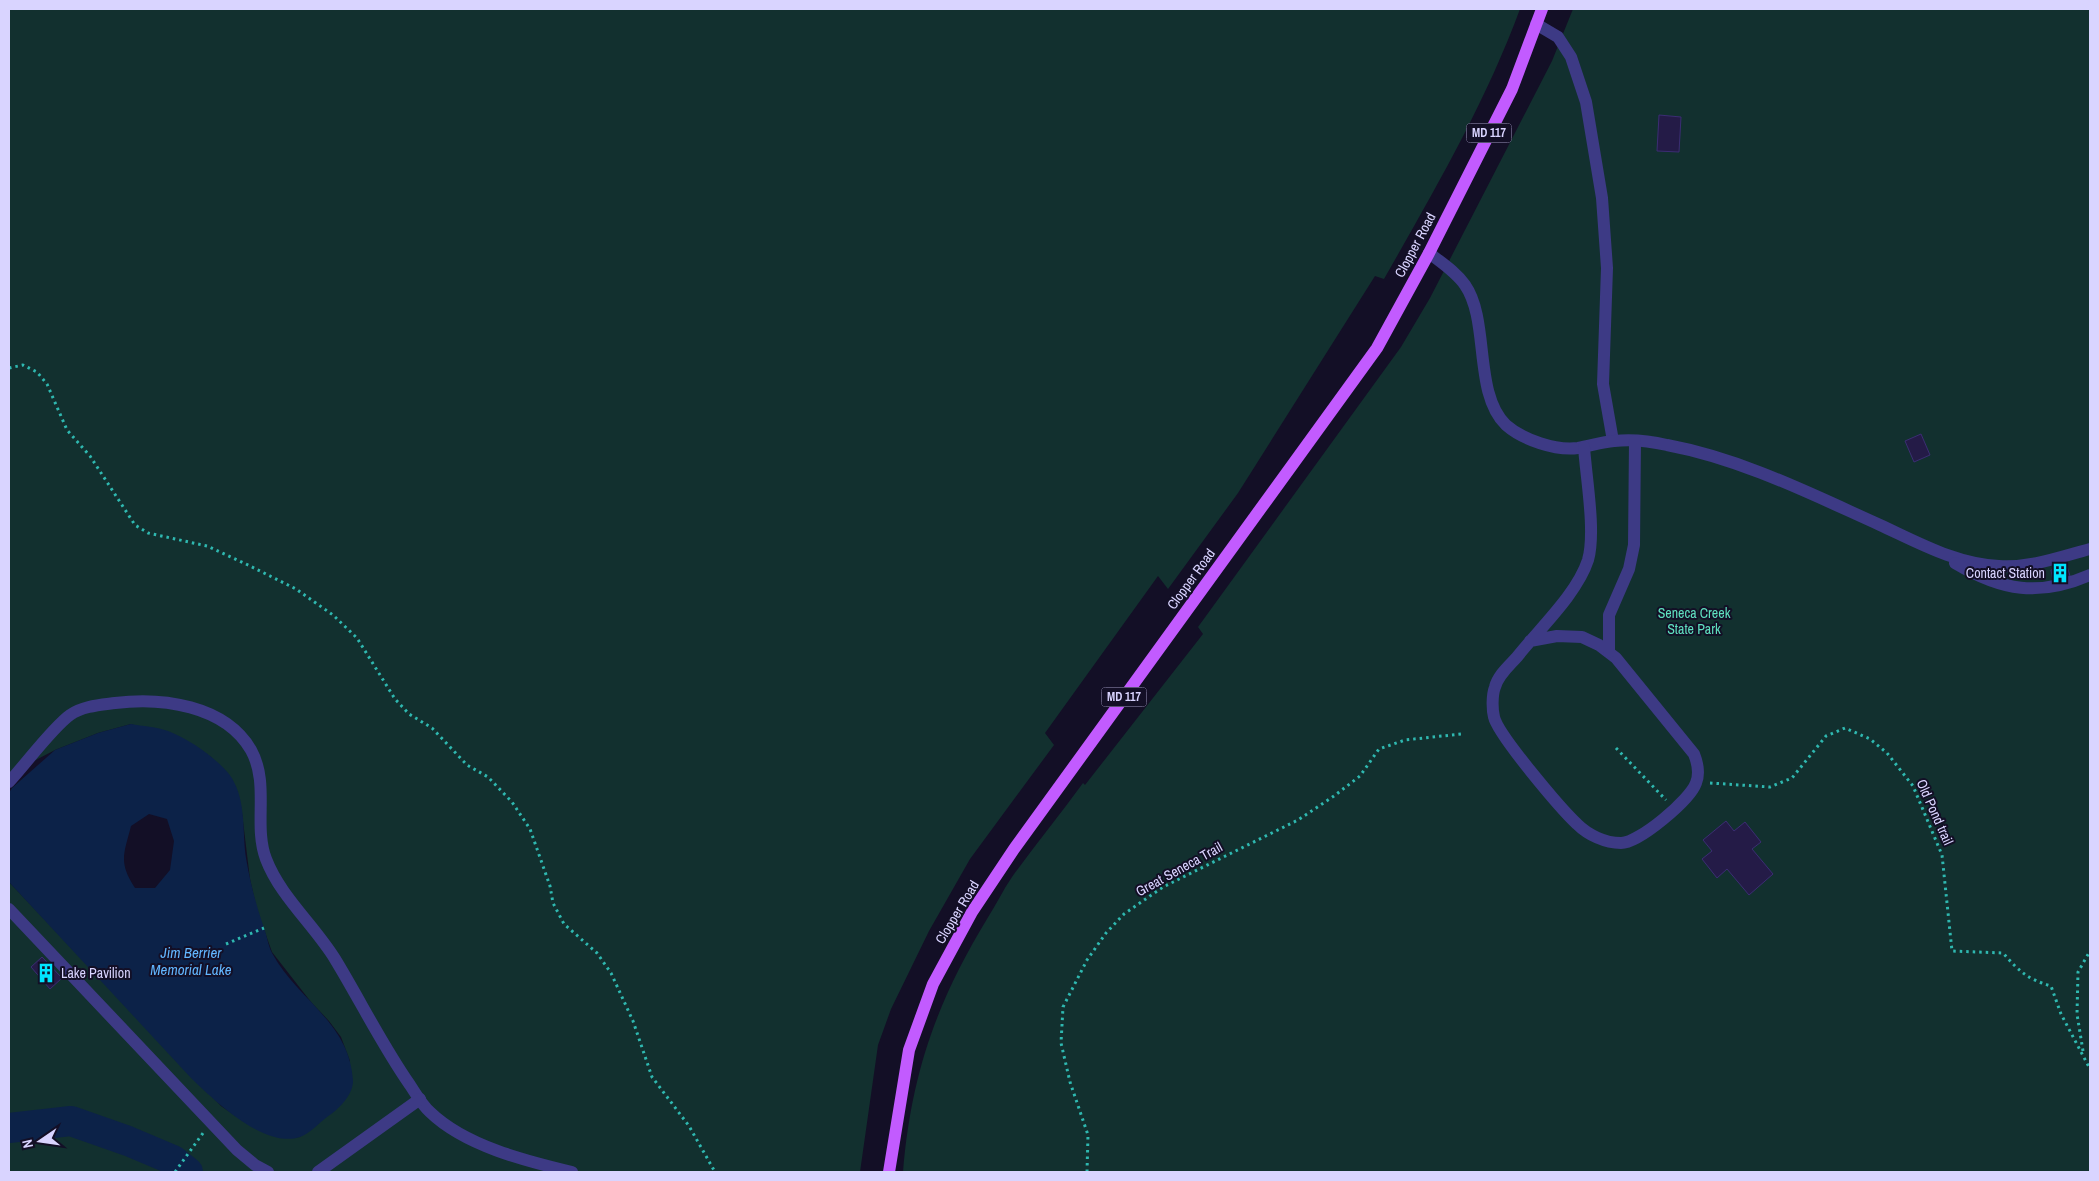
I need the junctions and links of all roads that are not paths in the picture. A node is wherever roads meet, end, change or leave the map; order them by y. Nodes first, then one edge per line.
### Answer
1 (1542, 9) edge
2 (1536, 24) junction
3 (1429, 253) junction
4 (1613, 441) junction
5 (1635, 441) junction
6 (1584, 447) junction
7 (2090, 548) edge
8 (1940, 554) junction
9 (2090, 575) edge
10 (1530, 640) junction
11 (1609, 652) junction
12 (9, 782) edge
13 (9, 909) edge
14 (420, 1099) junction
15 (268, 1172) edge
16 (318, 1172) edge
17 (572, 1172) edge
18 (889, 1172) edge

1 - 2 main road, Clopper Road / MD 117
2 - 3 main road, Clopper Road / MD 117
2 - 4 lane
3 - 6 lane
3 - 18 main road, Clopper Road / MD 117
4 - 5 lane
4 - 6 lane
5 - 8 lane
5 - 11 lane
6 - 10 lane
7 - 8 lane
8 - 9 lane
10 - 11 lane
10 - 11 lane
12 - 14 lane
13 - 15 lane
14 - 16 lane
14 - 17 lane

